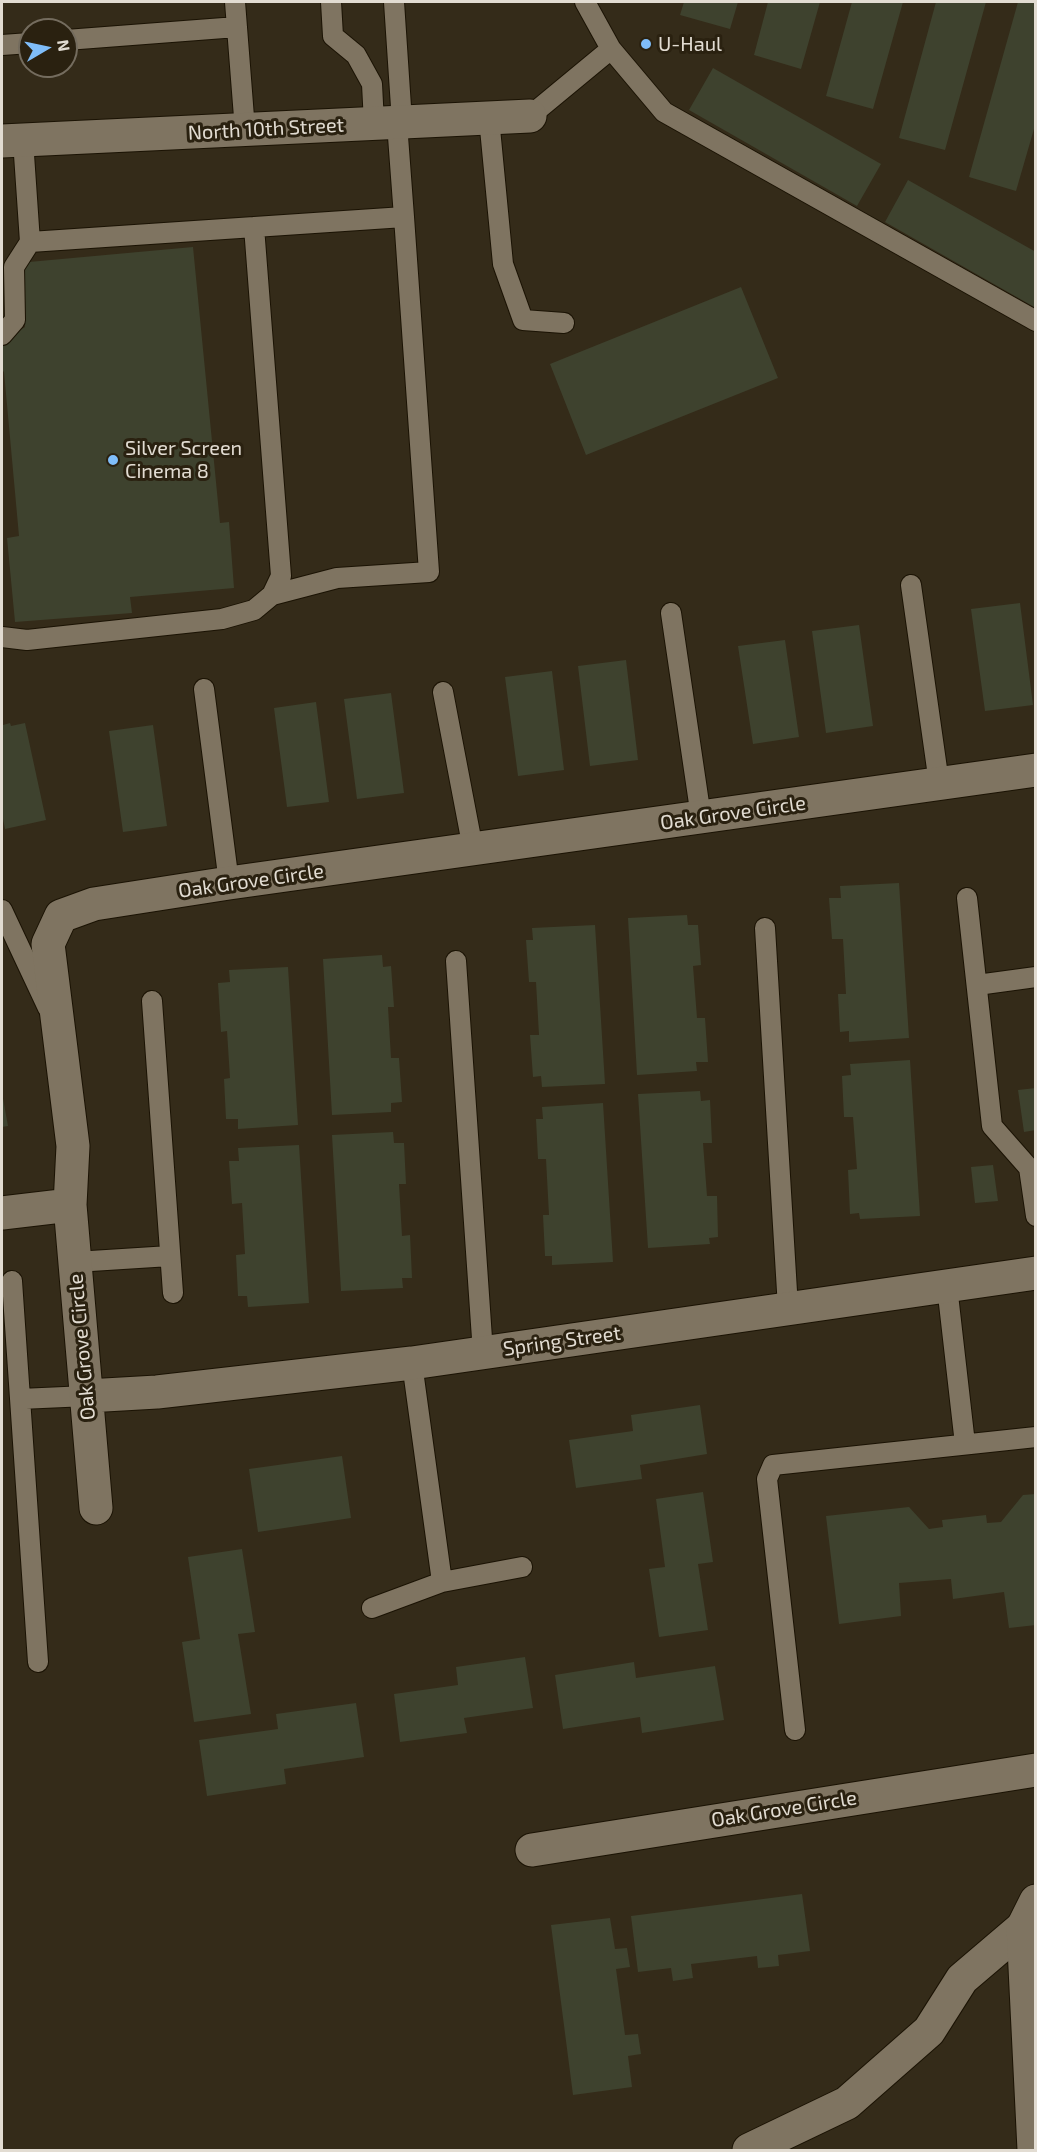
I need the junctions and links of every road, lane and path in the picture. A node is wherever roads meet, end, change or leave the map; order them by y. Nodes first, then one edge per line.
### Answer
1 (235, 2) edge
2 (331, 2) edge
3 (394, 2) edge
4 (585, 2) edge
5 (237, 27) junction
6 (78, 39) edge
7 (18, 44) edge
8 (2, 45) edge
9 (611, 49) junction
10 (530, 116) joint
11 (489, 118) junction
12 (391, 123) junction
13 (245, 130) junction
14 (12, 141) edge
15 (405, 217) junction
16 (254, 227) junction
17 (30, 242) junction
18 (1035, 321) edge
19 (564, 323) dead end
20 (2, 335) edge
21 (910, 585) dead end
22 (272, 595) junction
23 (671, 613) dead end
24 (2, 637) edge
25 (204, 689) dead end
26 (443, 692) dead end
27 (1035, 770) edge
28 (939, 783) junction
29 (701, 817) junction
30 (473, 849) junction
31 (229, 884) junction
32 (967, 898) dead end
33 (2, 910) edge
34 (765, 928) dead end
35 (456, 961) dead end
36 (1035, 977) edge
37 (977, 986) junction
38 (152, 1001) dead end
39 (57, 1027) junction
40 (70, 1205) junction
41 (2, 1213) edge
42 (1035, 1216) edge
43 (170, 1256) junction
44 (75, 1262) junction
45 (1035, 1273) edge
46 (12, 1281) dead end
47 (947, 1286) junction
48 (173, 1293) dead end
49 (788, 1308) junction
50 (483, 1353) junction
51 (412, 1364) junction
52 (87, 1396) junction
53 (20, 1399) junction
54 (1035, 1437) edge
55 (965, 1444) junction
56 (96, 1508) dead end
57 (522, 1567) dead end
58 (442, 1582) junction
59 (372, 1608) dead end
60 (38, 1662) dead end
61 (795, 1730) dead end
62 (1035, 1770) edge
63 (532, 1850) dead end
64 (1029, 1914) edge
65 (1032, 2091) edge
66 (749, 2151) edge
67 (1034, 2151) edge

1 - 5 lane
2 - 12 lane
3 - 12 lane
4 - 9 lane
5 - 6 lane
5 - 13 lane
7 - 8 lane
9 - 10 lane
9 - 18 lane
10 - 11 street, North 10th Street
11 - 12 street, North 10th Street
11 - 19 lane
12 - 13 street, North 10th Street
12 - 15 lane
13 - 14 street, North 10th Street
14 - 17 lane
15 - 16 lane
15 - 22 lane
16 - 17 lane
16 - 22 lane
17 - 20 lane
21 - 28 lane
22 - 24 lane
23 - 29 lane
25 - 31 lane
26 - 30 lane
27 - 28 street, Oak Grove Circle
28 - 29 street, Oak Grove Circle
29 - 30 street, Oak Grove Circle
30 - 31 street, Oak Grove Circle
31 - 39 street, Oak Grove Circle
32 - 37 lane
33 - 39 lane
34 - 49 lane
35 - 50 lane
36 - 37 lane
37 - 42 lane
38 - 43 lane
39 - 40 street, Oak Grove Circle
40 - 41 street
40 - 44 street, Oak Grove Circle
43 - 44 lane
43 - 48 lane
44 - 52 street, Oak Grove Circle
45 - 47 street, Spring Street
46 - 53 lane
47 - 49 street, Spring Street
47 - 55 lane
49 - 50 street, Spring Street
50 - 51 street, Spring Street
51 - 52 street, Spring Street
51 - 58 lane
52 - 53 lane
52 - 56 street, Oak Grove Circle
53 - 60 lane
54 - 55 lane
55 - 61 lane
57 - 58 lane
58 - 59 lane
62 - 63 street, Oak Grove Circle
64 - 65 street
64 - 66 street
65 - 67 street

